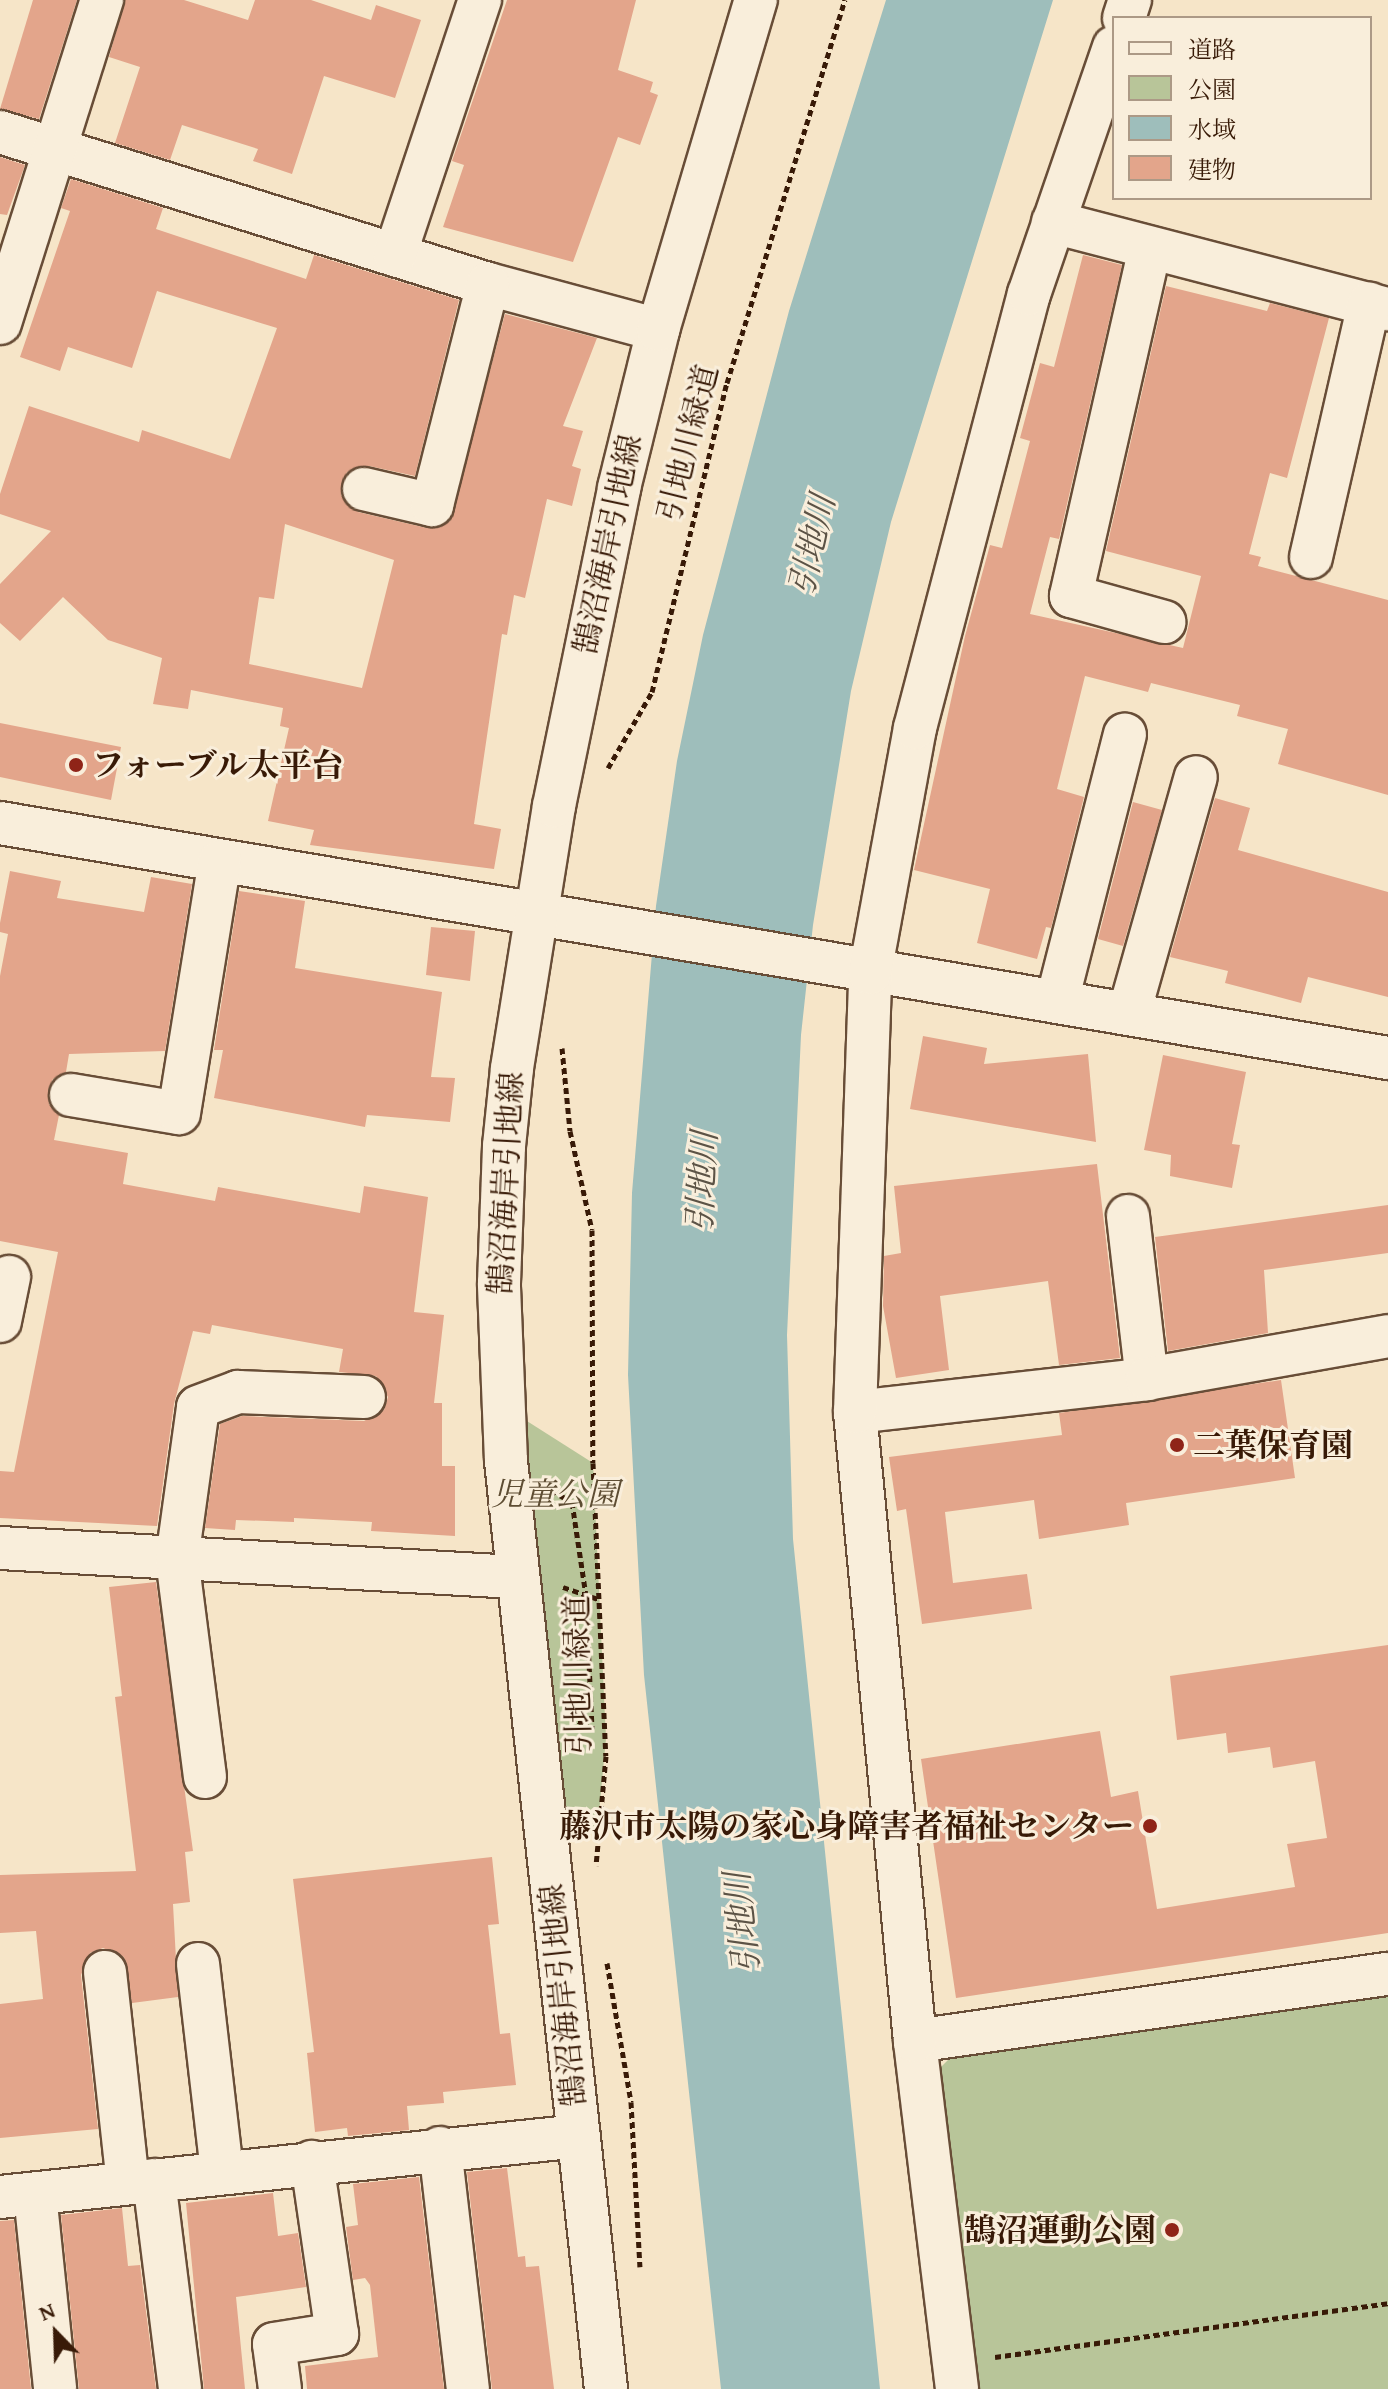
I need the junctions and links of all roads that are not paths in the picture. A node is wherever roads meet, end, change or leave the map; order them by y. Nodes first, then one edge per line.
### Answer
1 (102, 0) edge
2 (480, 0) edge
3 (756, 0) edge
4 (1112, 53) edge
5 (0, 132) edge
6 (53, 149) junction
7 (1053, 222) junction
8 (1150, 248) junction
9 (395, 255) junction
10 (488, 284) junction
11 (1378, 307) edge
12 (0, 323) edge
13 (658, 330) junction
14 (364, 489) dead end
15 (1311, 557) dead end
16 (1164, 622) dead end
17 (1125, 735) dead end
18 (1196, 777) dead end
19 (0, 823) edge
20 (220, 861) junction
21 (536, 912) junction
22 (870, 973) junction
23 (1057, 1001) junction
24 (1129, 1013) junction
25 (1388, 1058) edge
26 (71, 1095) dead end
27 (1128, 1216) dead end
28 (9, 1277) dead end
29 (0, 1321) edge
30 (1388, 1336) edge
31 (1147, 1379) junction
32 (364, 1397) dead end
33 (855, 1412) junction
34 (0, 1548) edge
35 (177, 1559) junction
36 (516, 1577) junction
37 (205, 1777) dead end
38 (198, 1964) dead end
39 (105, 1972) dead end
40 (1388, 1974) edge
41 (915, 2041) junction
42 (579, 2136) junction
43 (440, 2148) junction
44 (312, 2162) junction
45 (222, 2173) junction
46 (141, 2182) junction
47 (17, 2195) edge
48 (956, 2376) edge
49 (55, 2389) edge
50 (180, 2389) edge
51 (280, 2389) edge
52 (468, 2389) edge
53 (606, 2389) edge

1 - 6 street
2 - 9 street
3 - 13 street, 鵠沼海岸引地線
4 - 7 street
5 - 6 street
6 - 9 street
6 - 12 street
7 - 8 street
7 - 22 street
8 - 11 street
8 - 16 street
9 - 10 street
10 - 13 street
10 - 14 street
11 - 15 street
13 - 21 street, 鵠沼海岸引地線
17 - 23 street
18 - 24 street
19 - 20 street
20 - 21 street
20 - 26 street
21 - 22 street
21 - 36 street, 鵠沼海岸引地線
22 - 23 street
22 - 33 street
23 - 24 street
24 - 25 street
27 - 31 street
28 - 29 street
30 - 31 street
31 - 33 street
32 - 35 street
33 - 41 street
34 - 35 street
35 - 36 street
35 - 37 street
36 - 42 street, 鵠沼海岸引地線
38 - 45 street
39 - 46 street
40 - 41 street
41 - 48 street
42 - 43 street
42 - 53 street, 鵠沼海岸引地線
43 - 44 street
43 - 52 street
44 - 45 street
44 - 51 street
45 - 46 street
46 - 47 street
46 - 50 street
47 - 49 street

